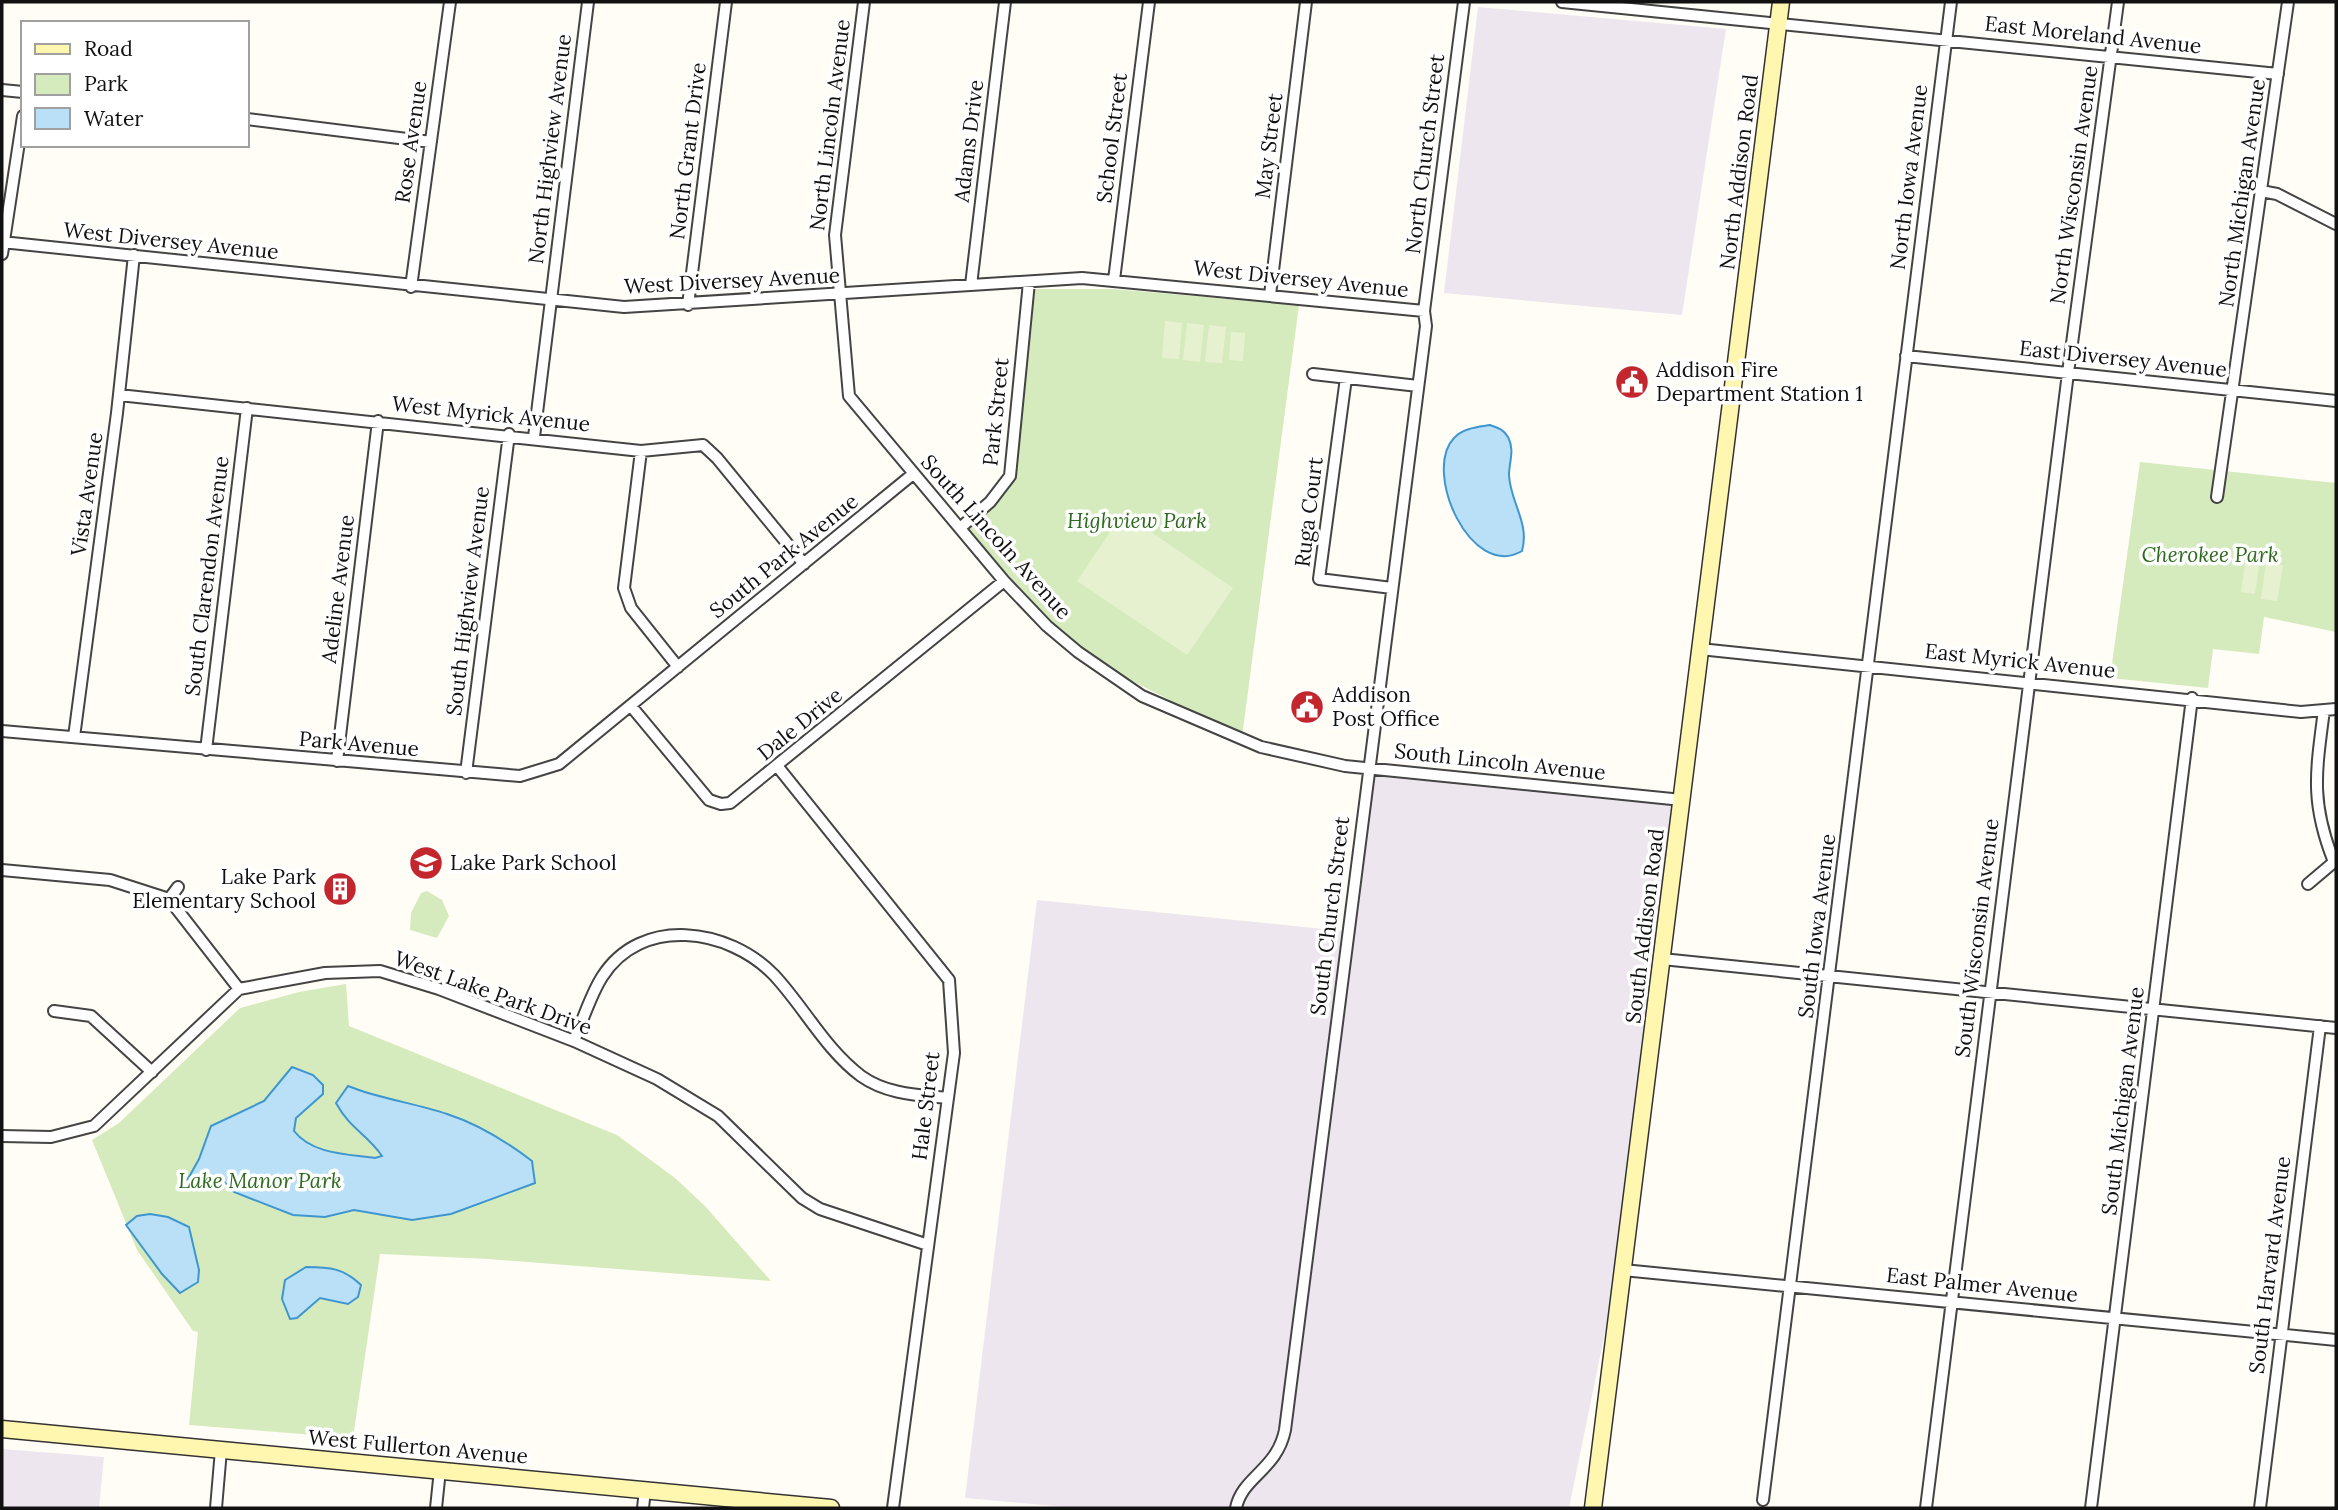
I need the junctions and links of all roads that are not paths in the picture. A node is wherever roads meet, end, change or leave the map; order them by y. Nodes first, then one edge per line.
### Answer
1 (450, 2) edge
2 (588, 2) edge
3 (726, 2) edge
4 (864, 2) edge
5 (1005, 2) edge
6 (1149, 2) edge
7 (1306, 2) edge
8 (1464, 2) edge
9 (1562, 2) edge
10 (1781, 2) edge
11 (1951, 2) edge
12 (2118, 2) edge
13 (2288, 2) edge
14 (1778, 22) junction
15 (1946, 38) junction
16 (2111, 57) junction
17 (2278, 74) junction
18 (2, 90) edge
19 (21, 92) edge
20 (248, 119) edge
21 (21, 128) edge
22 (431, 142) junction
23 (2261, 191) junction
24 (2336, 225) edge
25 (2, 246) edge
26 (134, 255) junction
27 (1114, 280) junction
28 (1029, 282) junction
29 (971, 285) junction
30 (411, 286) junction
31 (840, 294) junction
32 (1270, 295) junction
33 (551, 301) junction
34 (688, 305) junction
35 (1424, 311) junction
36 (1738, 348) joint
37 (1906, 356) junction
38 (2067, 373) junction
39 (1313, 374) dead end
40 (1346, 378) junction
41 (1418, 386) junction
42 (2233, 390) junction
43 (119, 395) junction
44 (2336, 401) edge
45 (247, 408) junction
46 (378, 421) junction
47 (509, 434) junction
48 (534, 437) junction
49 (640, 451) junction
50 (913, 474) junction
51 (2217, 497) dead end
52 (960, 528) junction
53 (804, 564) junction
54 (1004, 581) junction
55 (1392, 588) junction
56 (1700, 649) junction
57 (1867, 666) junction
58 (678, 667) junction
59 (2029, 681) junction
60 (2192, 698) junction
61 (631, 706) junction
62 (2336, 709) edge
63 (2324, 710) junction
64 (2, 731) edge
65 (75, 737) junction
66 (206, 750) junction
67 (337, 761) junction
68 (778, 766) junction
69 (1369, 769) junction
70 (466, 773) junction
71 (1682, 800) junction
72 (2335, 862) edge
73 (2, 870) edge
74 (2308, 884) dead end
75 (177, 887) dead end
76 (169, 899) junction
77 (1662, 959) junction
78 (1831, 976) junction
79 (239, 989) junction
80 (1990, 992) junction
81 (2154, 1009) junction
82 (54, 1012) dead end
83 (2320, 1026) junction
84 (2336, 1028) edge
85 (574, 1041) junction
86 (152, 1072) junction
87 (947, 1098) junction
88 (2, 1136) edge
89 (928, 1245) junction
90 (1623, 1270) junction
91 (1790, 1284) junction
92 (1950, 1301) junction
93 (2115, 1318) junction
94 (2280, 1334) junction
95 (2336, 1340) edge
96 (2, 1429) edge
97 (221, 1450) junction
98 (440, 1470) junction
99 (645, 1490) junction
100 (1763, 1500) dead end
101 (216, 1508) edge
102 (436, 1508) edge
103 (643, 1508) edge
104 (831, 1508) edge
105 (894, 1508) edge
106 (1236, 1508) edge
107 (1593, 1508) edge
108 (1926, 1508) edge
109 (2091, 1508) edge
110 (2259, 1508) edge

1 - 22 street, Rose Avenue
2 - 33 street, North Highview Avenue
3 - 34 street, North Grant Drive
4 - 31 street, North Lincoln Avenue
5 - 29 street, Adams Drive
6 - 27 street, School Street
7 - 32 street, May Street
8 - 35 street, North Church Street
9 - 14 street, East Moreland Avenue
10 - 14 street, North Addison Road
11 - 15 street, North Iowa Avenue
12 - 16 street, North Wisconsin Avenue
13 - 17 street, North Michigan Avenue
14 - 15 street, East Moreland Avenue
14 - 36 street, North Addison Road
15 - 16 street, East Moreland Avenue
15 - 37 street, North Iowa Avenue
16 - 17 street, East Moreland Avenue
16 - 38 street, North Wisconsin Avenue
17 - 23 street, North Michigan Avenue
18 - 19 street
20 - 22 street
21 - 25 street
22 - 30 street, Rose Avenue
23 - 24 street
23 - 42 street, North Michigan Avenue
25 - 26 street, West Diversey Avenue
26 - 30 street, West Diversey Avenue
26 - 43 street, Vista Avenue
27 - 28 street, West Diversey Avenue
27 - 32 street, West Diversey Avenue
28 - 29 street, West Diversey Avenue
28 - 52 street, Park Street
29 - 31 street, West Diversey Avenue
30 - 33 street, West Diversey Avenue
31 - 34 street, West Diversey Avenue
31 - 50 street, South Lincoln Avenue
32 - 35 street, West Diversey Avenue
33 - 34 street, West Diversey Avenue
33 - 48 street
35 - 41 street, South Church Street
36 - 56 street, South Addison Road
37 - 38 street, East Diversey Avenue
37 - 57 street, South Iowa Avenue
38 - 42 street, East Diversey Avenue
38 - 59 street, South Wisconsin Avenue
39 - 40 street
40 - 41 street
40 - 55 street, Ruga Court
41 - 55 street, South Church Street
42 - 44 street, East Diversey Avenue
42 - 51 street
43 - 45 street, West Myrick Avenue
43 - 65 street, Vista Avenue
45 - 46 street, West Myrick Avenue
45 - 66 street, South Clarendon Avenue
46 - 47 street, West Myrick Avenue
46 - 67 street, Adeline Avenue
47 - 48 street, West Myrick Avenue
47 - 70 street, South Highview Avenue
48 - 49 street, West Myrick Avenue
49 - 53 street, West Myrick Avenue
49 - 58 street
50 - 52 street, South Lincoln Avenue
50 - 53 street, South Park Avenue
52 - 54 street, South Lincoln Avenue
53 - 58 street, South Park Avenue
54 - 68 street, Dale Drive
54 - 69 street, South Lincoln Avenue
55 - 69 street, South Church Street
56 - 57 street, East Myrick Avenue
56 - 71 street, South Addison Road
57 - 59 street, East Myrick Avenue
57 - 78 street, South Iowa Avenue
58 - 61 street, Park Avenue
59 - 60 street, East Myrick Avenue
59 - 80 street, South Wisconsin Avenue
60 - 63 street, East Myrick Avenue
60 - 81 street, South Michigan Avenue
61 - 68 street, Dale Drive
61 - 70 street, Park Avenue
62 - 63 street, East Myrick Avenue
63 - 72 street
64 - 65 street, Park Avenue
65 - 66 street, Park Avenue
66 - 67 street, Park Avenue
67 - 70 street, Park Avenue
68 - 87 street, Hale Street
69 - 71 street, South Lincoln Avenue
69 - 106 street, South Church Street
71 - 77 street, South Addison Road
72 - 74 street
73 - 76 street
75 - 76 street
76 - 79 street
77 - 78 street
77 - 90 street, South Addison Road
78 - 80 street
78 - 91 street, South Iowa Avenue
79 - 85 street, West Lake Park Drive
79 - 86 street
80 - 81 street
80 - 92 street, South Wisconsin Avenue
81 - 83 street
81 - 93 street, South Michigan Avenue
82 - 86 street
83 - 84 street
83 - 94 street, South Harvard Avenue
85 - 87 street
85 - 89 street, West Lake Park Drive
86 - 88 street
87 - 89 street, Hale Street
89 - 105 street, Hale Street
90 - 91 street, East Palmer Avenue
90 - 107 street, South Addison Road
91 - 92 street, East Palmer Avenue
91 - 100 street, South Iowa Avenue
92 - 93 street, East Palmer Avenue
92 - 108 street, South Wisconsin Avenue
93 - 94 street, East Palmer Avenue
93 - 109 street, South Michigan Avenue
94 - 95 street, East Palmer Avenue
94 - 110 street, South Harvard Avenue
96 - 97 street, West Fullerton Avenue
97 - 98 street, West Fullerton Avenue
97 - 101 street
98 - 99 street, West Fullerton Avenue
98 - 102 street
99 - 103 street
99 - 104 street, West Fullerton Avenue

